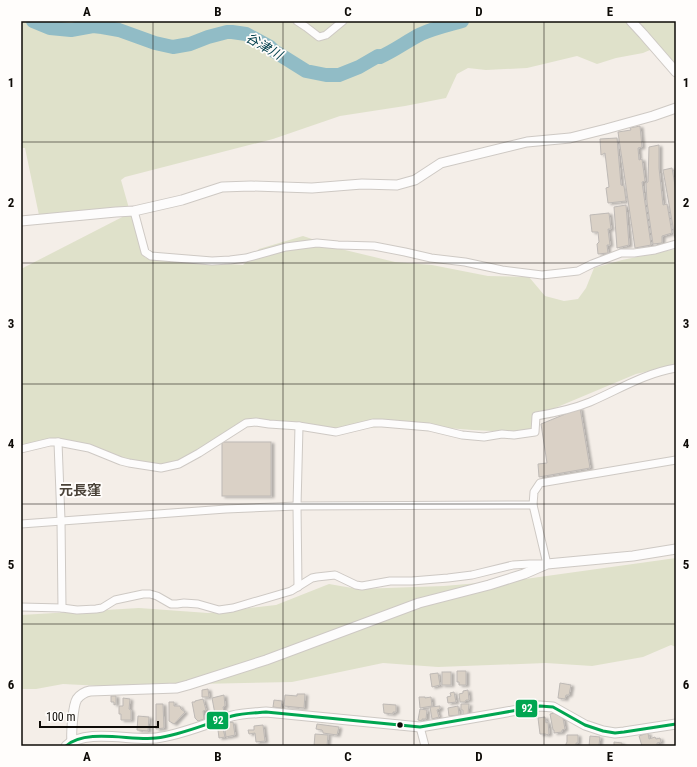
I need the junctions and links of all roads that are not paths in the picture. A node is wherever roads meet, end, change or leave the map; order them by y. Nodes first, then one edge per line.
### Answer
1 (297, 21) edge
2 (343, 21) edge
3 (631, 21) edge
4 (676, 72) edge
5 (676, 108) edge
6 (134, 212) junction
7 (21, 221) edge
8 (676, 244) edge
9 (676, 368) edge
10 (299, 426) junction
11 (58, 442) junction
12 (21, 449) edge
13 (676, 460) edge
14 (533, 505) junction
15 (298, 506) junction
16 (61, 520) junction
17 (21, 524) edge
18 (676, 549) edge
19 (547, 564) junction
20 (298, 587) junction
21 (21, 607) edge
22 (62, 608) junction
23 (676, 724) edge
24 (420, 727) junction
25 (69, 744) edge
26 (426, 746) edge

1 - 2 street
3 - 4 street
5 - 6 street
6 - 7 street
6 - 8 street
9 - 10 street
10 - 11 street
10 - 15 street
11 - 12 street
11 - 16 street
13 - 14 street
14 - 15 street
14 - 19 street
15 - 16 street
15 - 20 street
16 - 17 street
16 - 22 street
18 - 19 street
19 - 20 street
19 - 25 street
20 - 22 street
21 - 22 street
23 - 24 street
24 - 25 street
24 - 26 street

